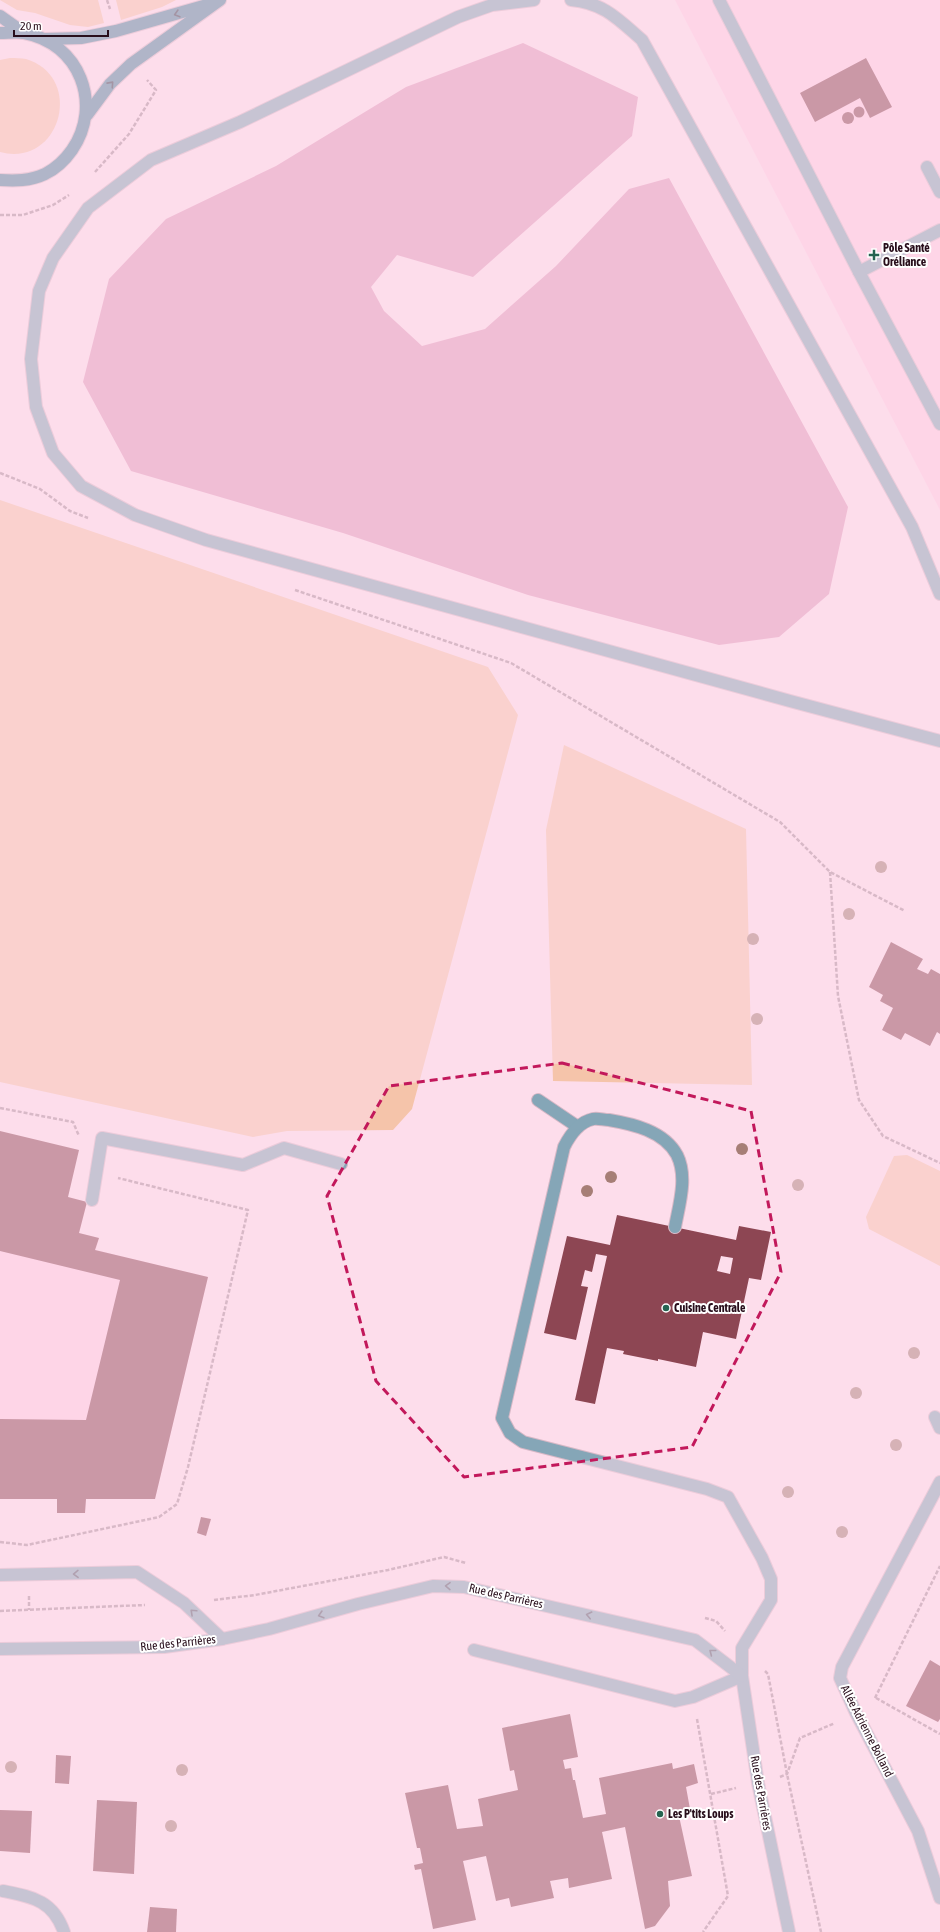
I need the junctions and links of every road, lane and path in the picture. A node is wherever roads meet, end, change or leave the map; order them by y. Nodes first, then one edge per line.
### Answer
1 (534, 0) edge
2 (578, 0) edge
3 (719, 0) edge
4 (217, 1) edge
5 (0, 16) edge
6 (0, 33) edge
7 (24, 33) junction
8 (44, 39) junction
9 (86, 115) junction
10 (927, 167) dead end
11 (0, 180) edge
12 (940, 192) edge
13 (940, 230) edge
14 (859, 272) junction
15 (939, 421) edge
16 (0, 473) edge
17 (92, 519) dead end
18 (293, 590) dead end
19 (940, 594) edge
20 (940, 741) edge
21 (830, 872) junction
22 (905, 911) dead end
23 (538, 1100) dead end
24 (0, 1108) edge
25 (578, 1127) junction
26 (79, 1136) dead end
27 (940, 1162) edge
28 (341, 1164) dead end
29 (96, 1172) junction
30 (92, 1200) dead end
31 (675, 1227) dead end
32 (934, 1416) dead end
33 (940, 1428) edge
34 (940, 1482) edge
35 (0, 1542) edge
36 (940, 1573) edge
37 (936, 1574) dead end
38 (0, 1575) edge
39 (222, 1639) junction
40 (0, 1649) edge
41 (474, 1650) dead end
42 (742, 1676) junction
43 (876, 1698) dead end
44 (696, 1713) dead end
45 (940, 1734) edge
46 (740, 1787) dead end
47 (711, 1794) junction
48 (3, 1891) dead end
49 (940, 1898) edge
50 (64, 1932) edge
51 (703, 1932) edge
52 (789, 1932) edge

1 - 20 street
2 - 19 street
3 - 14 street
4 -> 8 main road
9 -> 4 main road
5 - 7 main road
6 - 7 main road
7 - 8 main road
8 - 9 main road
9 - 11 main road
10 - 12 street
13 - 14 street
14 - 15 street
16 - 17 path
18 - 21 path
21 - 22 path
21 - 27 path
23 - 25 street
24 - 26 path
25 - 31 street
25 - 42 street
28 - 29 street
29 - 30 street
29 - 35 path
32 - 33 street
34 - 49 street, Allée Adrienne Bolland
36 - 37 path
39 -> 38 street
39 - 40 street, Rue des Parrières
42 -> 39 street, Rue des Parrières
41 - 42 street
42 - 52 street, Rue des Parrières
43 - 45 path
44 - 47 path
46 - 47 path
47 - 51 path
48 - 50 street

